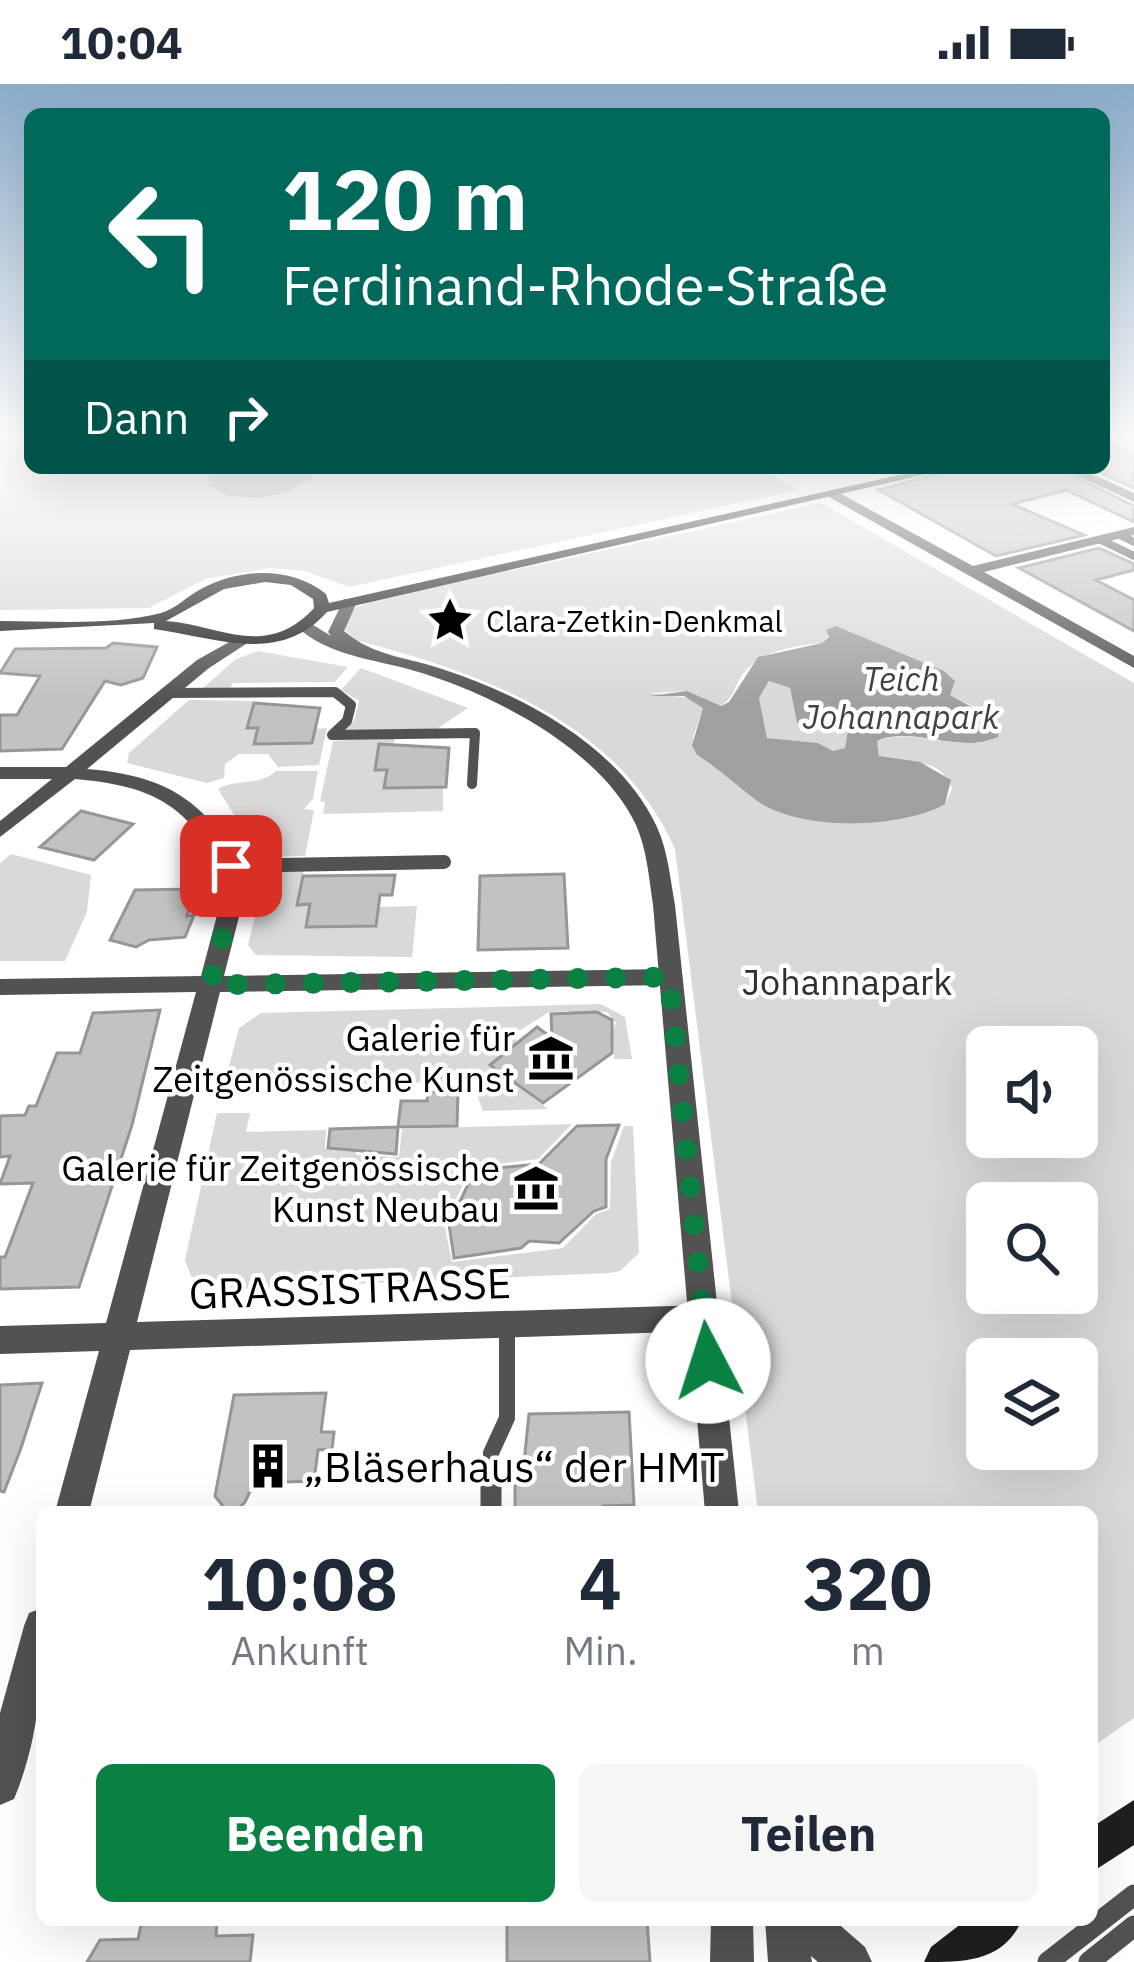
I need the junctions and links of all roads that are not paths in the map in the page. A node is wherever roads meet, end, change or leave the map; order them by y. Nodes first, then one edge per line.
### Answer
1 (683, 527) edge
2 (892, 527) edge
3 (1129, 536) edge
4 (1101, 540) junction
5 (1134, 556) edge
6 (971, 571) junction
7 (403, 587) junction
8 (320, 602) junction
9 (349, 602) junction
10 (188, 618) junction
11 (0, 626) edge
12 (304, 626) junction
13 (281, 635) junction
14 (211, 637) junction
15 (240, 640) junction
16 (356, 651) junction
17 (1134, 663) edge
18 (202, 664) junction
19 (167, 693) junction
20 (0, 773) edge
21 (69, 773) junction
22 (472, 784) dead end
23 (0, 831) edge
24 (444, 862) dead end
25 (231, 866) junction
26 (669, 977) junction
27 (210, 985) junction
28 (0, 987) edge
29 (704, 1318) junction
30 (507, 1325) junction
31 (118, 1339) junction
32 (0, 1340) edge
33 (74, 1506) edge
34 (491, 1506) edge
35 (721, 1506) edge
36 (36, 1649) edge
37 (0, 1785) edge
38 (1134, 1820) edge
39 (1098, 1847) edge
40 (1134, 1895) edge
41 (1098, 1923) edge
42 (732, 1926) edge
43 (787, 1926) edge
44 (809, 1926) edge
45 (993, 1926) edge
46 (1094, 1926) edge
47 (1134, 1926) edge
48 (732, 1962) edge
49 (790, 1962) edge
50 (850, 1962) edge
51 (946, 1962) edge
52 (1048, 1962) edge
53 (1088, 1962) edge

1 - 7 main road
2 - 6 street
3 - 4 street
4 - 5 lane
4 - 6 street
6 - 17 street
7 - 8 main road
7 - 9 main road
8 - 9 main road
8 - 10 main road
8 - 12 main road
9 - 16 street
10 - 11 main road
10 - 14 main road
12 - 13 main road
12 - 16 street
13 - 15 main road
13 - 16 street
14 - 15 main road
14 - 18 street
15 - 18 street
16 - 26 street
18 - 19 street
19 - 21 street
19 - 22 lane
20 - 21 street
21 - 23 street
21 - 25 street
24 - 25 lane
25 - 27 street
26 - 27 street
26 - 29 street
27 - 28 street
27 - 31 street
29 - 30 street, GRASSISTRASSE
29 - 35 street
30 - 31 street, GRASSISTRASSE
30 - 34 lane
31 - 32 street, GRASSISTRASSE
31 - 33 street
36 - 37 street
38 - 39 main road
40 - 41 lane
42 - 48 street
43 - 49 street
44 - 50 street
45 - 51 main road
46 - 52 lane
47 - 53 lane

